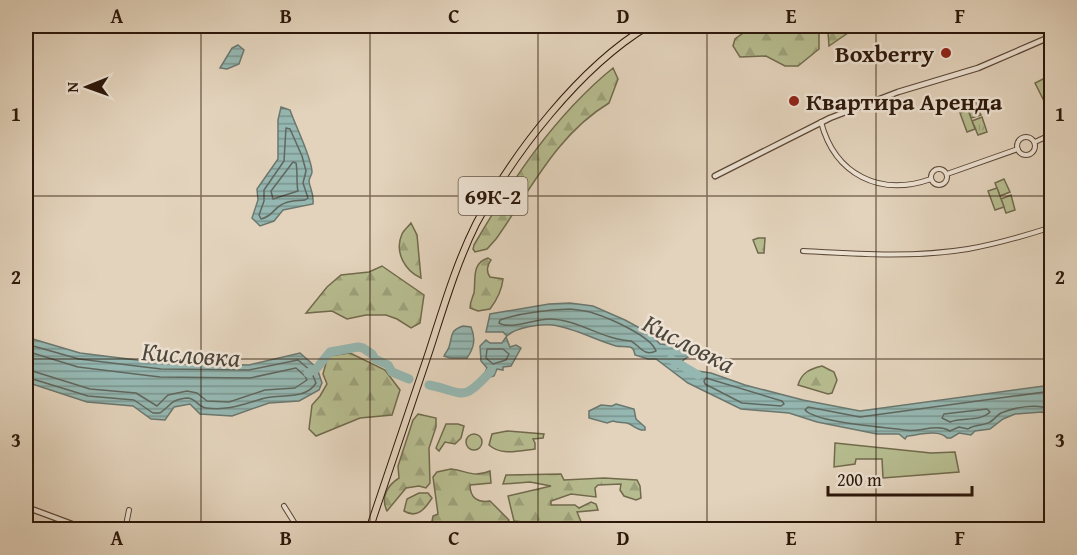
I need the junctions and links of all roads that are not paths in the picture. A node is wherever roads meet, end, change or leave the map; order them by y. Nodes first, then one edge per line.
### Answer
1 (648, 26) edge
2 (1052, 36) edge
3 (821, 122) junction
4 (1052, 134) edge
5 (1035, 142) junction
6 (1018, 149) junction
7 (947, 174) junction
8 (715, 176) dead end
9 (931, 179) junction
10 (1052, 226) edge
11 (803, 251) dead end
12 (284, 506) dead end
13 (26, 507) edge
14 (129, 510) dead end
15 (88, 530) edge
16 (125, 530) edge
17 (299, 530) edge
18 (369, 530) edge

1 - 18 main road, 69К-2
2 - 3 street
3 - 8 street
3 - 9 street
4 - 5 street
5 - 6 street
5 - 6 street
6 - 7 street
7 - 9 street
7 - 9 street
10 - 11 street
12 - 17 street
13 - 15 street
14 - 16 street

